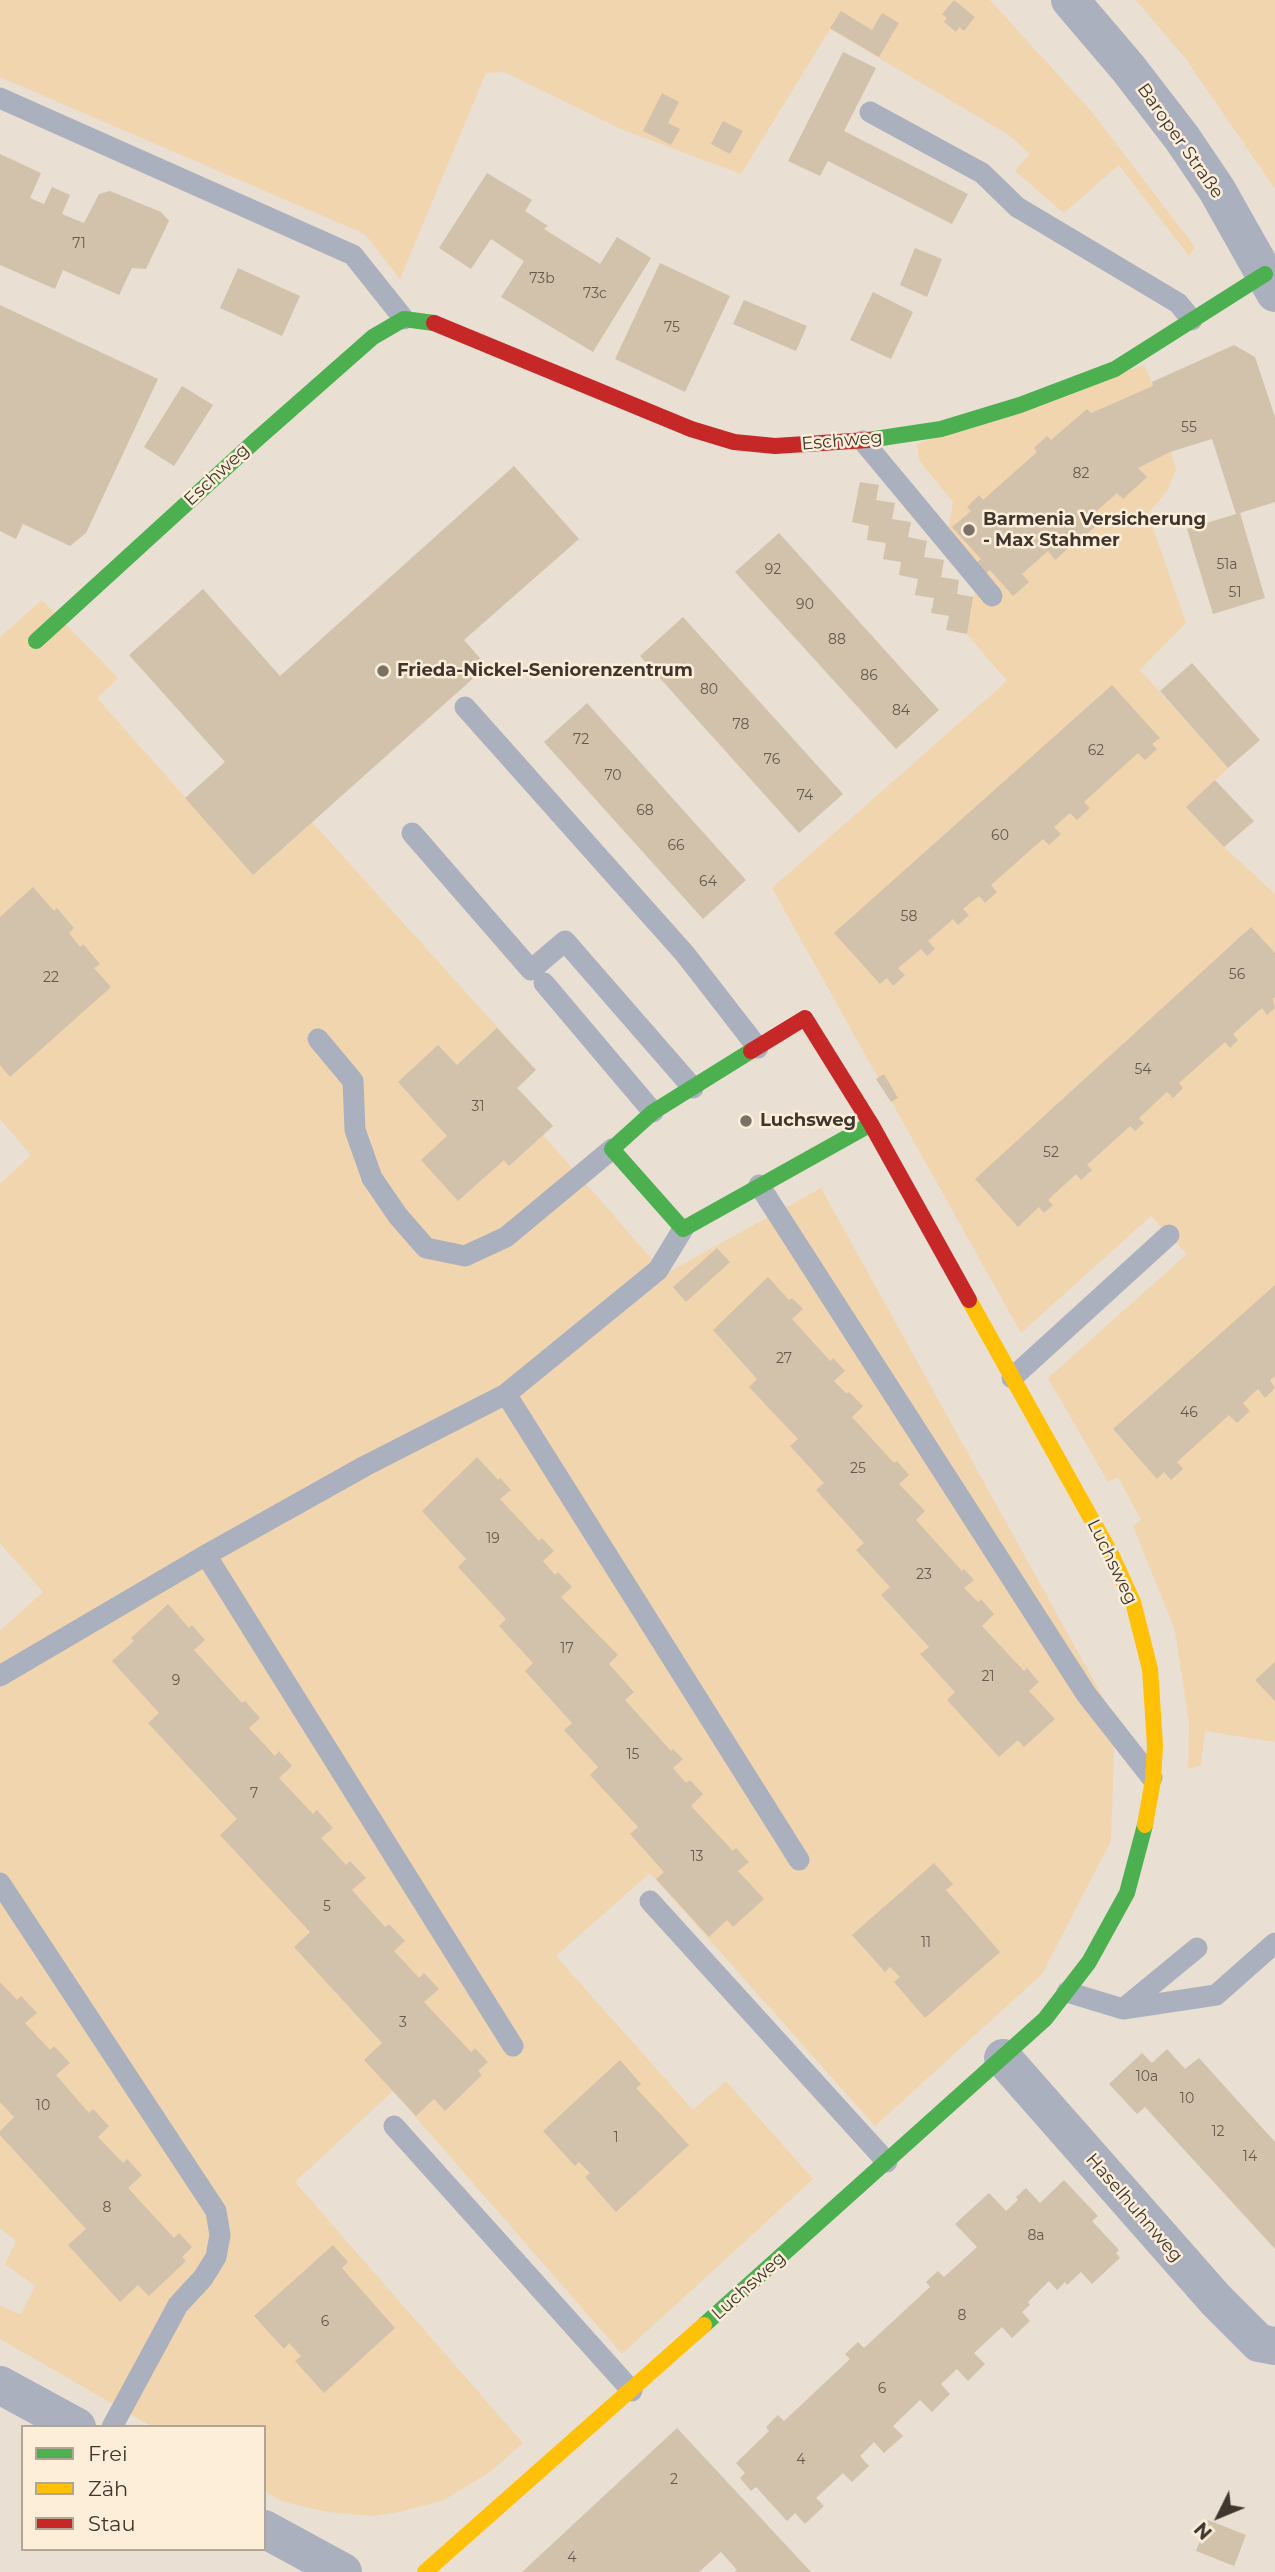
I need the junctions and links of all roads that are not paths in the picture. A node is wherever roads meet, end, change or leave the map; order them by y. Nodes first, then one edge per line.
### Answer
1 (1070, 0) edge
2 (0, 98) edge
3 (870, 112) dead end
4 (1270, 283) edge
5 (404, 319) junction
6 (1192, 320) junction
7 (863, 441) junction
8 (992, 596) dead end
9 (37, 641) dead end
10 (465, 707) dead end
11 (412, 833) dead end
12 (544, 983) dead end
13 (318, 1039) dead end
14 (758, 1048) junction
15 (693, 1088) junction
16 (653, 1112) junction
17 (871, 1124) junction
18 (612, 1149) junction
19 (759, 1185) junction
20 (683, 1228) junction
21 (1169, 1235) dead end
22 (1012, 1378) junction
23 (506, 1394) junction
24 (206, 1555) junction
25 (0, 1676) edge
26 (1153, 1780) junction
27 (799, 1860) dead end
28 (0, 1882) edge
29 (650, 1902) dead end
30 (1275, 1943) edge
31 (1197, 1948) dead end
32 (1067, 1992) junction
33 (1123, 2009) junction
34 (513, 2046) dead end
35 (1003, 2057) junction
36 (394, 2126) dead end
37 (887, 2162) junction
38 (1275, 2346) edge
39 (0, 2385) edge
40 (632, 2391) junction
41 (73, 2425) edge
42 (113, 2425) edge
43 (266, 2530) edge
44 (343, 2572) edge
45 (425, 2572) edge

1 - 4 street, Baroper Straße
2 - 5 lane
3 - 6 lane
4 - 6 street, Eschweg
5 - 7 street, Eschweg
5 - 9 street, Eschweg
6 - 7 street, Eschweg
7 - 8 lane
10 - 14 lane
11 - 15 lane
12 - 16 lane
13 - 18 lane
14 - 15 street, Luchsweg
14 - 17 street, Luchsweg
15 - 16 street, Luchsweg
16 - 18 street, Luchsweg
17 - 19 street
17 - 22 street, Luchsweg
18 - 20 street
19 - 20 street
19 - 26 lane
20 - 23 lane
21 - 22 lane
22 - 26 street, Luchsweg
23 - 24 lane
23 - 27 lane
24 - 25 lane
24 - 34 lane
26 - 32 street, Luchsweg
28 - 42 lane
29 - 37 lane
30 - 33 lane
31 - 33 lane
32 - 33 lane
32 - 35 street, Luchsweg
35 - 37 street, Luchsweg
35 - 38 street, Haselhuhnweg
36 - 40 lane
37 - 40 street, Luchsweg
39 - 41 street
40 - 45 street, Luchsweg
43 - 44 street

